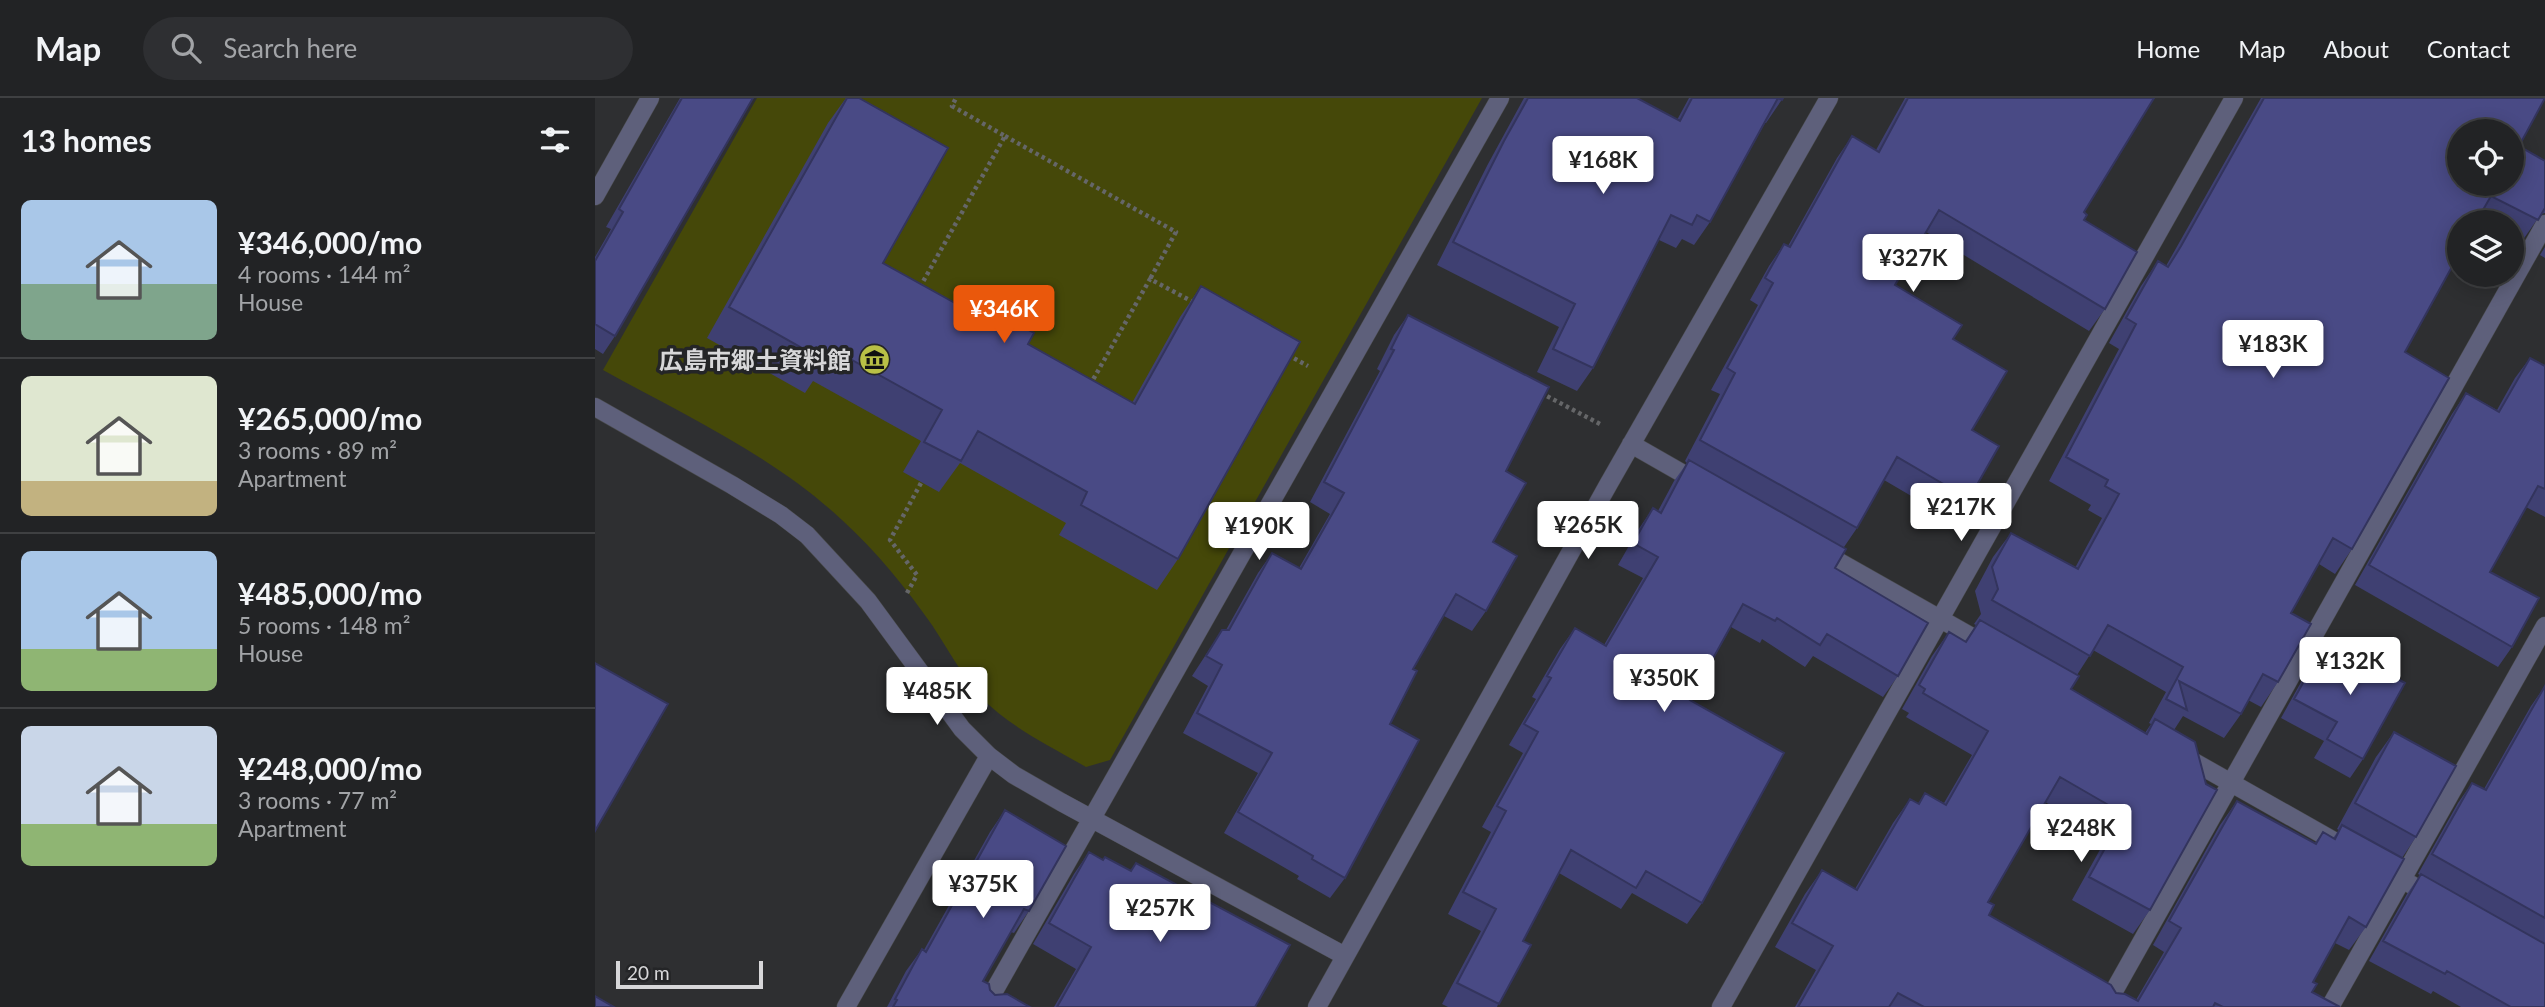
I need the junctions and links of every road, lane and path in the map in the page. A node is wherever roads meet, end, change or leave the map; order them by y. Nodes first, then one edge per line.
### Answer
1 (650, 98) edge
2 (956, 98) edge
3 (1500, 98) edge
4 (1829, 98) edge
5 (2234, 98) edge
6 (1005, 136) junction
7 (595, 196) edge
8 (2545, 224) edge
9 (1150, 279) junction
10 (914, 298) edge
11 (1196, 304) edge
12 (1277, 349) edge
13 (1312, 369) dead end
14 (1540, 393) edge
15 (1085, 394) edge
16 (595, 407) edge
17 (1602, 425) dead end
18 (1631, 444) junction
19 (921, 483) dead end
20 (1714, 491) edge
21 (1809, 545) edge
22 (907, 593) dead end
23 (1940, 619) junction
24 (2545, 626) edge
25 (2000, 653) edge
26 (2170, 748) edge
27 (989, 756) junction
28 (2230, 782) junction
29 (1091, 818) junction
30 (2402, 880) junction
31 (2450, 906) edge
32 (1345, 956) junction
33 (846, 1007) edge
34 (985, 1007) edge
35 (1317, 1007) edge
36 (1721, 1007) edge
37 (2105, 1007) edge
38 (2330, 1007) edge

1 - 7 street
2 - 6 path
3 - 29 street
4 - 18 street
5 - 23 street
6 - 9 path
6 - 10 path
8 - 28 street
9 - 11 path
9 - 15 path
12 - 13 path
14 - 17 path
16 - 27 street
18 - 20 street
18 - 32 street
19 - 22 path
21 - 23 street
23 - 25 street
23 - 36 street
24 - 30 street
26 - 28 street
27 - 29 street
27 - 33 street
28 - 30 street
28 - 37 street
29 - 32 street
29 - 34 street
30 - 31 street
30 - 38 street
32 - 35 street

